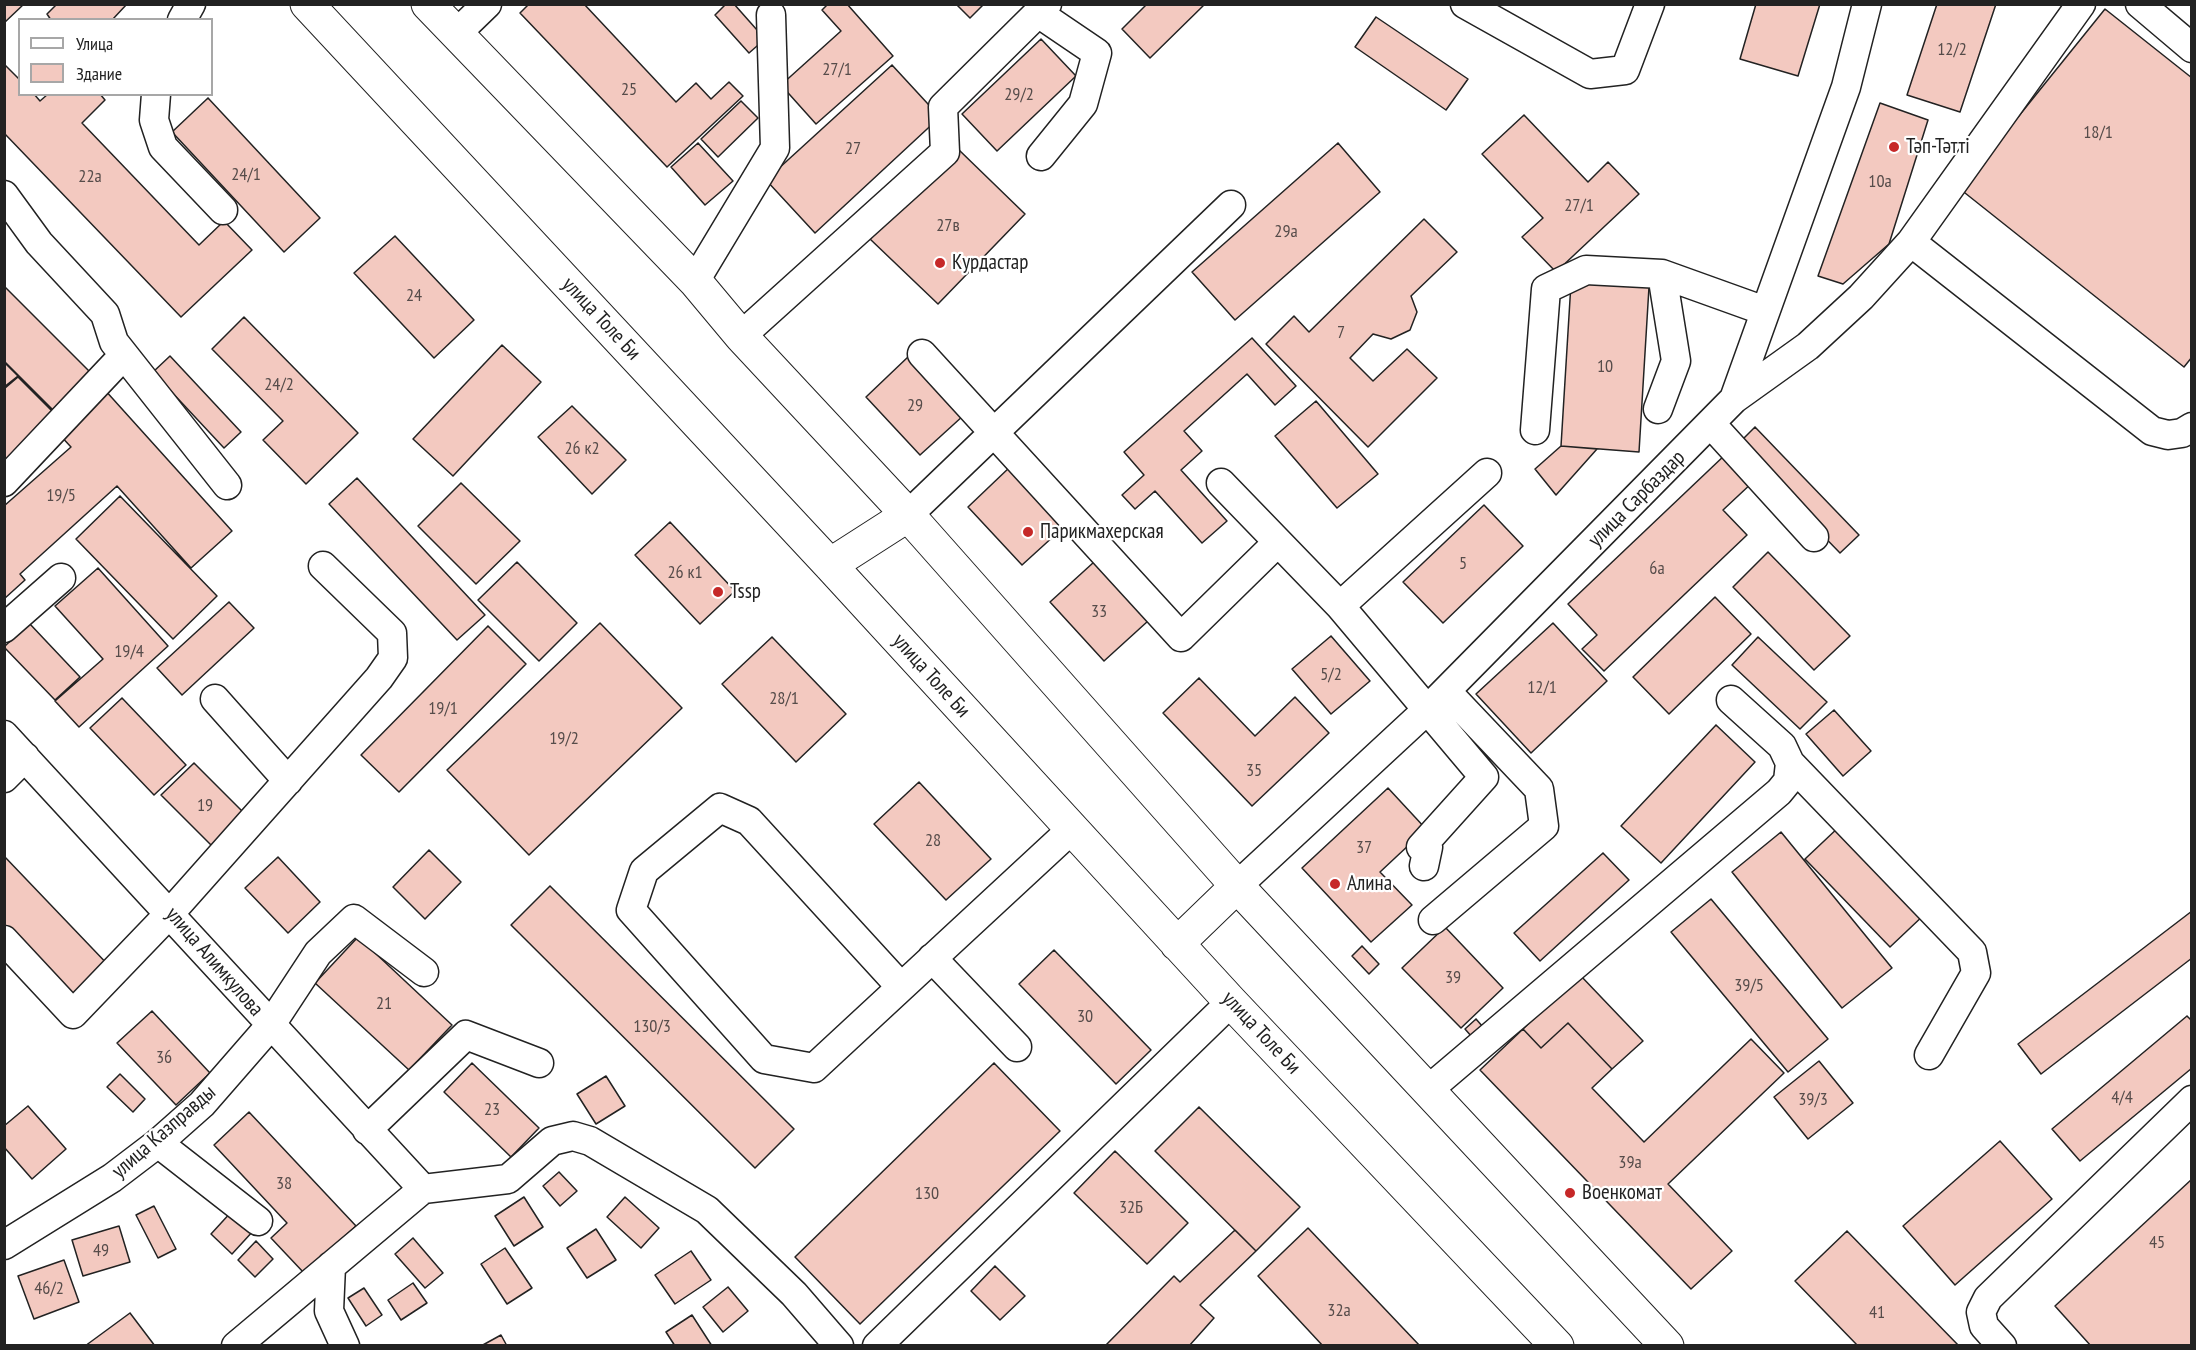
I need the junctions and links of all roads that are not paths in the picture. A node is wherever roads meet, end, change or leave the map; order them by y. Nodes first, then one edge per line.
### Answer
1 (191, 4) edge
2 (307, 4) edge
3 (428, 4) edge
4 (487, 4) edge
5 (1465, 4) edge
6 (1650, 4) edge
7 (1867, 4) edge
8 (2081, 4) edge
9 (2139, 4) edge
10 (1043, 9) edge
11 (771, 15) dead end
12 (183, 18) edge
13 (456, 34) junction
14 (2192, 48) edge
15 (156, 96) edge
16 (1041, 156) dead end
17 (4, 195) edge
18 (1231, 205) dead end
19 (224, 210) dead end
20 (1911, 242) junction
21 (1662, 274) junction
22 (695, 281) junction
23 (1765, 310) junction
24 (741, 336) junction
25 (922, 354) dead end
26 (124, 355) junction
27 (1734, 399) junction
28 (1658, 409) dead end
29 (1711, 424) junction
30 (2192, 427) edge
31 (1535, 430) dead end
32 (995, 432) junction
33 (1487, 473) dead end
34 (4, 482) edge
35 (1221, 483) dead end
36 (227, 485) dead end
37 (908, 515) junction
38 (1814, 537) dead end
39 (1278, 542) junction
40 (830, 565) junction
41 (323, 566) dead end
42 (61, 578) dead end
43 (1340, 606) junction
44 (4, 628) edge
45 (215, 699) dead end
46 (1437, 700) junction
47 (1731, 700) dead end
48 (4, 735) edge
49 (25, 757) junction
50 (1790, 763) junction
51 (4, 778) edge
52 (288, 781) junction
53 (1072, 829) junction
54 (1424, 866) dead end
55 (1237, 886) junction
56 (171, 912) junction
57 (1433, 920) dead end
58 (4, 940) edge
59 (1177, 944) junction
60 (932, 958) junction
61 (424, 972) dead end
62 (901, 987) junction
63 (1231, 1002) junction
64 (270, 1026) junction
65 (1017, 1047) dead end
66 (1929, 1055) dead end
67 (539, 1063) dead end
68 (1428, 1090) junction
69 (2192, 1100) edge
70 (367, 1130) junction
71 (158, 1143) junction
72 (423, 1189) junction
73 (258, 1221) dead end
74 (4, 1245) edge
75 (331, 1266) junction
76 (879, 1345) edge
77 (236, 1346) edge
78 (345, 1346) edge
79 (839, 1346) edge
80 (1557, 1346) edge
81 (1667, 1346) edge
82 (2002, 1346) edge

1 - 12 street
2 - 40 main road, улица Толе Би
3 - 13 main road
4 - 13 street
5 - 6 street
7 - 23 street, улица Сарбаздар
8 - 20 street
9 - 14 street
10 - 16 street
10 - 24 street
11 - 22 street
13 - 22 main road
15 - 19 street
17 - 26 street
18 - 32 street
20 - 27 street
20 - 30 street
21 - 23 street
21 - 28 street
21 - 31 street
22 - 24 main road
23 - 27 street, улица Сарбаздар
24 - 37 main road
25 - 32 street
26 - 34 street
26 - 36 street
27 - 29 street, улица Сарбаздар
29 - 38 street
29 - 46 street, улица Сарбаздар
32 - 37 street
32 - 39 street
33 - 43 street
35 - 39 street
37 - 40 main road
37 - 55 main road
39 - 43 street
40 - 53 main road, улица Толе Би
41 - 52 street
42 - 44 street
43 - 46 street
45 - 52 street
46 - 54 street
46 - 55 street, улица Сарбаздар
46 - 57 street
47 - 50 street
48 - 49 street, улица Алимкулова
49 - 51 street
49 - 56 street, улица Алимкулова
50 - 66 street
50 - 68 street
52 - 56 street
53 - 59 main road, улица Толе Би
53 - 60 street
55 - 59 main road
55 - 68 main road
56 - 58 street
56 - 64 street, улица Алимкулова
59 - 63 main road, улица Толе Би
60 - 62 street
60 - 65 street
61 - 64 street, улица Казправды
62 - 62 street
63 - 76 street
63 - 80 main road, улица Толе Би
64 - 70 street, улица Алимкулова
64 - 71 street, улица Казправды
67 - 70 street
68 - 81 main road
69 - 82 street
70 - 72 street, улица Алимкулова
71 - 73 street
71 - 74 street, улица Казправды
72 - 75 street
72 - 79 street
75 - 77 street
75 - 78 street

